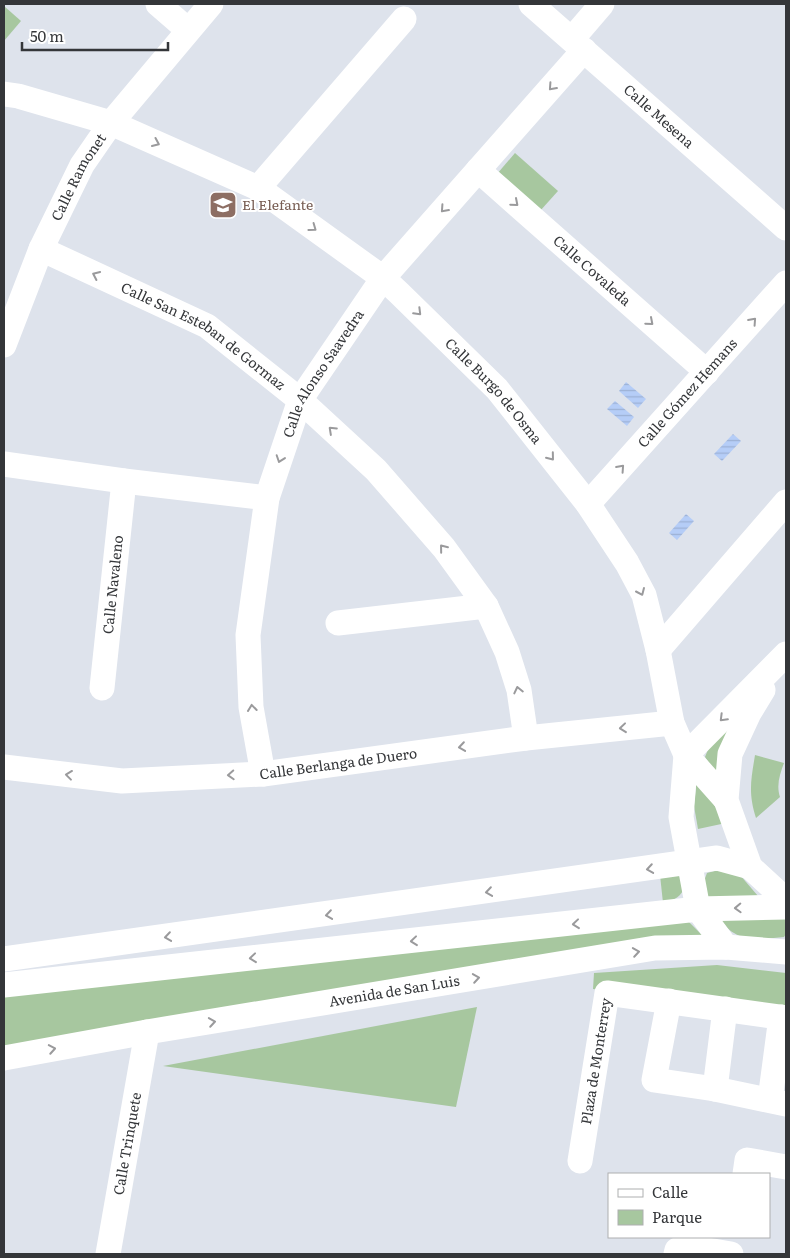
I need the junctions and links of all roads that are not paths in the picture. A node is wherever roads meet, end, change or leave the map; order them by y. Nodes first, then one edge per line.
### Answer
1 (158, 4) edge
2 (211, 4) edge
3 (531, 4) edge
4 (602, 4) edge
5 (404, 19) dead end
6 (188, 30) junction
7 (578, 45) junction
8 (4, 94) edge
9 (111, 123) junction
10 (478, 170) junction
11 (258, 188) junction
12 (786, 226) edge
13 (41, 249) junction
14 (382, 278) junction
15 (786, 283) edge
16 (4, 345) edge
17 (707, 372) junction
18 (300, 400) junction
19 (4, 464) edge
20 (124, 482) junction
21 (267, 498) junction
22 (786, 502) edge
23 (588, 504) junction
24 (486, 606) junction
25 (338, 623) dead end
26 (658, 650) junction
27 (784, 656) edge
28 (102, 688) dead end
29 (672, 723) junction
30 (526, 738) junction
31 (686, 755) junction
32 (4, 767) edge
33 (263, 774) junction
34 (726, 800) junction
35 (690, 863) junction
36 (750, 867) junction
37 (786, 900) edge
38 (786, 907) edge
39 (698, 910) junction
40 (726, 947) junction
41 (786, 952) edge
42 (4, 960) edge
43 (4, 985) edge
44 (669, 1001) junction
45 (725, 1009) junction
46 (784, 1017) edge
47 (147, 1032) junction
48 (4, 1058) edge
49 (715, 1089) junction
50 (778, 1102) edge
51 (580, 1161) dead end
52 (786, 1167) edge
53 (745, 1173) edge
54 (734, 1238) edge
55 (108, 1254) edge
56 (676, 1254) edge
57 (731, 1254) edge

1 - 6 street
2 - 6 street, Calle Ramonet
3 - 7 street, Calle Mesena
4 - 7 street, Calle Alonso Saavedra
5 - 11 street
6 - 9 street, Calle Ramonet
7 -> 10 street, Calle Alonso Saavedra
7 - 12 street, Calle Mesena
8 - 9 street, Calle Burgo de Osma
9 -> 11 street, Calle Burgo de Osma
9 - 13 street, Calle Ramonet
10 -> 14 street, Calle Alonso Saavedra
10 -> 17 street, Calle Covaleda
11 -> 14 street, Calle Burgo de Osma
13 - 16 street, Calle Ramonet
18 -> 13 street, Calle San Esteban de Gormaz
14 - 18 street, Calle Alonso Saavedra
14 -> 23 street, Calle Burgo de Osma
17 -> 15 street, Calle Gómez Hemans
23 -> 17 street, Calle Gómez Hemans
18 -> 21 street, Calle Alonso Saavedra
24 -> 18 street, Calle San Esteban de Gormaz
19 - 20 street
20 - 21 street
20 - 28 street, Calle Navaleno
33 -> 21 street, Calle Alonso Saavedra
22 - 26 street
23 -> 26 street, Calle Burgo de Osma
24 - 25 street
30 -> 24 street, Calle San Esteban de Gormaz
26 - 29 street, Calle Burgo de Osma
27 -> 31 street
27 - 34 street
29 -> 30 street, Calle Berlanga de Duero
29 - 31 street, Calle Burgo de Osma
30 -> 33 street, Calle Berlanga de Duero
31 - 34 street, Calle Burgo de Osma
31 - 35 street
33 -> 32 street, Calle Berlanga de Duero
34 - 36 street
35 - 36 street
35 - 39 street
35 -> 42 street
36 - 37 street
38 -> 39 street
39 - 40 street
39 -> 43 street
40 - 41 street, Avenida de San Luis
47 -> 40 street, Avenida de San Luis
44 - 45 street, Plaza de Monterrey
44 - 49 street, Plaza de Monterrey
44 - 51 street, Plaza de Monterrey
45 - 46 street, Plaza de Monterrey
45 - 49 street
46 - 50 street, Plaza de Monterrey
48 -> 47 street, Avenida de San Luis
47 - 55 street, Calle Trinquete
49 - 50 street, Plaza de Monterrey
52 - 53 street
54 - 57 street
56 - 57 street

